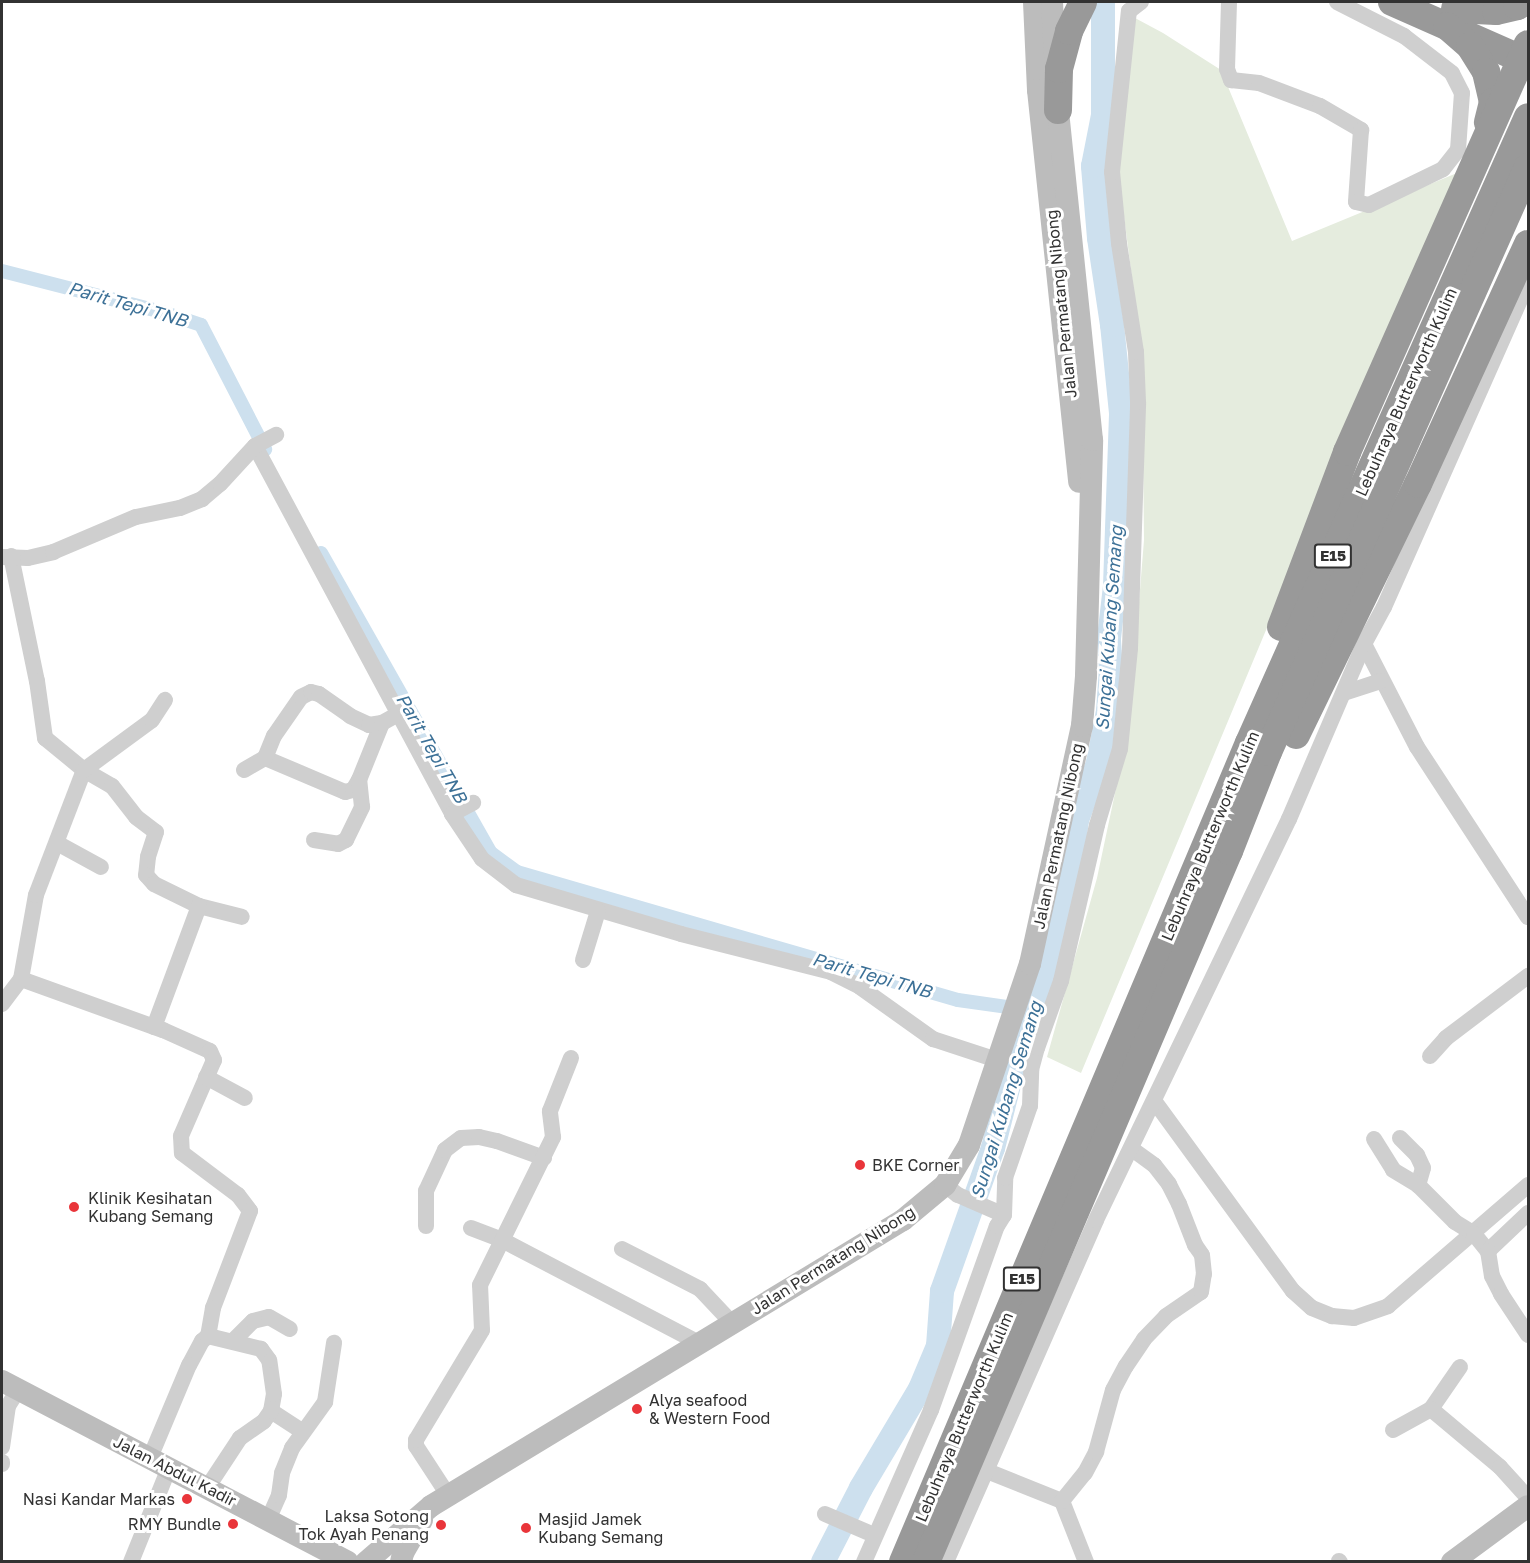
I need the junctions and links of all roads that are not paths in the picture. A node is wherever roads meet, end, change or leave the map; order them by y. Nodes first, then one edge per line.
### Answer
1 (1034, 2) edge
2 (1052, 2) edge
3 (1083, 2) edge
4 (1141, 2) edge
5 (1229, 2) edge
6 (1337, 2) edge
7 (1392, 2) edge
8 (1525, 2) edge
9 (1446, 12) edge
10 (1527, 52) edge
11 (1058, 110) junction
12 (1528, 117) edge
13 (1476, 164) junction
14 (1528, 167) edge
15 (1528, 244) edge
16 (1528, 282) edge
17 (7, 556) edge
18 (1089, 606) junction
19 (1364, 644) junction
20 (1381, 681) junction
21 (1344, 693) junction
22 (165, 700) dead end
23 (398, 714) junction
24 (382, 723) junction
25 (265, 758) junction
26 (84, 770) junction
27 (244, 770) dead end
28 (359, 780) junction
29 (472, 803) dead end
30 (454, 813) junction
31 (315, 840) dead end
32 (57, 843) junction
33 (1218, 846) junction
34 (101, 867) dead end
35 (199, 906) junction
36 (598, 911) junction
37 (242, 917) dead end
38 (1528, 917) edge
39 (583, 960) dead end
40 (1528, 976) edge
41 (21, 979) junction
42 (1152, 1001) junction
43 (2, 1004) edge
44 (154, 1027) junction
45 (1430, 1056) dead end
46 (572, 1058) dead end
47 (997, 1060) junction
48 (206, 1077) junction
49 (245, 1098) dead end
50 (1155, 1102) junction
51 (1400, 1138) dead end
52 (1374, 1139) dead end
53 (1132, 1149) junction
54 (544, 1158) junction
55 (1418, 1185) junction
56 (1528, 1185) edge
57 (951, 1190) junction
58 (1528, 1213) edge
59 (1000, 1214) junction
60 (426, 1226) dead end
61 (471, 1228) dead end
62 (1474, 1234) junction
63 (502, 1240) junction
64 (622, 1249) dead end
65 (1488, 1251) junction
66 (732, 1323) junction
67 (290, 1329) dead end
68 (1528, 1335) edge
69 (208, 1336) junction
70 (233, 1341) junction
71 (334, 1343) dead end
72 (699, 1343) junction
73 (1460, 1367) dead end
74 (10, 1386) edge
75 (1431, 1409) junction
76 (271, 1411) junction
77 (1393, 1430) dead end
78 (303, 1432) junction
79 (2, 1447) edge
80 (159, 1463) junction
81 (987, 1471) junction
82 (207, 1488) junction
83 (1528, 1497) edge
84 (439, 1500) junction
85 (1062, 1501) junction
86 (1528, 1506) edge
87 (829, 1516) dead end
88 (268, 1520) junction
89 (867, 1532) junction
90 (1452, 1561) edge
91 (131, 1562) edge
92 (348, 1562) edge
93 (366, 1562) edge
94 (402, 1562) edge
95 (864, 1562) edge
96 (903, 1562) edge
97 (926, 1562) edge
98 (946, 1562) edge
99 (1086, 1562) edge

1 - 18 main road, Jalan Permatang Nibong
2 - 11 main road, Jalan Permatang Nibong
3 - 11 highway
4 - 59 street
5 - 6 street
7 - 9 highway
8 - 9 highway
9 - 10 highway
9 - 13 highway
10 - 13 highway
11 - 18 main road, Jalan Permatang Nibong
12 - 33 highway, Lebuhraya Butterworth Kulim / E15
13 - 33 highway
14 - 33 highway, Lebuhraya Butterworth Kulim / E15
15 - 33 highway
16 - 19 street
17 - 23 street
17 - 26 street
18 - 47 main road, Jalan Permatang Nibong
19 - 20 street
19 - 21 street
20 - 21 street
20 - 38 street
21 - 50 street
22 - 26 street
23 - 24 street
23 - 30 street
24 - 25 street
24 - 28 street
25 - 27 street
25 - 28 street
26 - 32 street
26 - 35 street
28 - 31 street
29 - 30 street
30 - 36 street
32 - 34 street
32 - 41 street
33 - 42 highway, Lebuhraya Butterworth Kulim / E15
35 - 37 street
35 - 44 street
36 - 39 street
36 - 47 street
40 - 45 street
41 - 43 street
41 - 44 street
42 - 96 highway, Lebuhraya Butterworth Kulim / E15
42 - 97 highway, Lebuhraya Butterworth Kulim / E15
44 - 48 street
46 - 54 street
47 - 57 main road, Jalan Permatang Nibong
48 - 49 street
48 - 69 street
50 - 53 street
50 - 62 street
51 - 55 street
52 - 55 street
53 - 81 street
53 - 85 street
54 - 60 street
54 - 63 street
55 - 62 street
56 - 62 street
57 - 59 street
57 - 66 main road, Jalan Permatang Nibong
58 - 65 street
59 - 89 street
61 - 63 street
62 - 65 street
63 - 72 street
63 - 84 street
64 - 66 street
65 - 68 street
66 - 72 main road, Jalan Permatang Nibong
67 - 70 street
69 - 70 street
69 - 80 street
70 - 76 street
71 - 78 street
72 - 84 main road, Jalan Permatang Nibong
73 - 75 street
74 - 79 street
74 - 80 main road, Jalan Abdul Kadir
75 - 77 street
75 - 83 street
76 - 78 street
76 - 82 street
78 - 88 street
80 - 82 main road, Jalan Abdul Kadir
80 - 91 street
81 - 85 street
81 - 98 street
82 - 88 main road, Jalan Abdul Kadir
84 - 93 main road, Jalan Permatang Nibong
84 - 94 main road
85 - 99 street
86 - 90 main road
87 - 89 street
88 - 92 main road, Jalan Abdul Kadir
89 - 95 street

